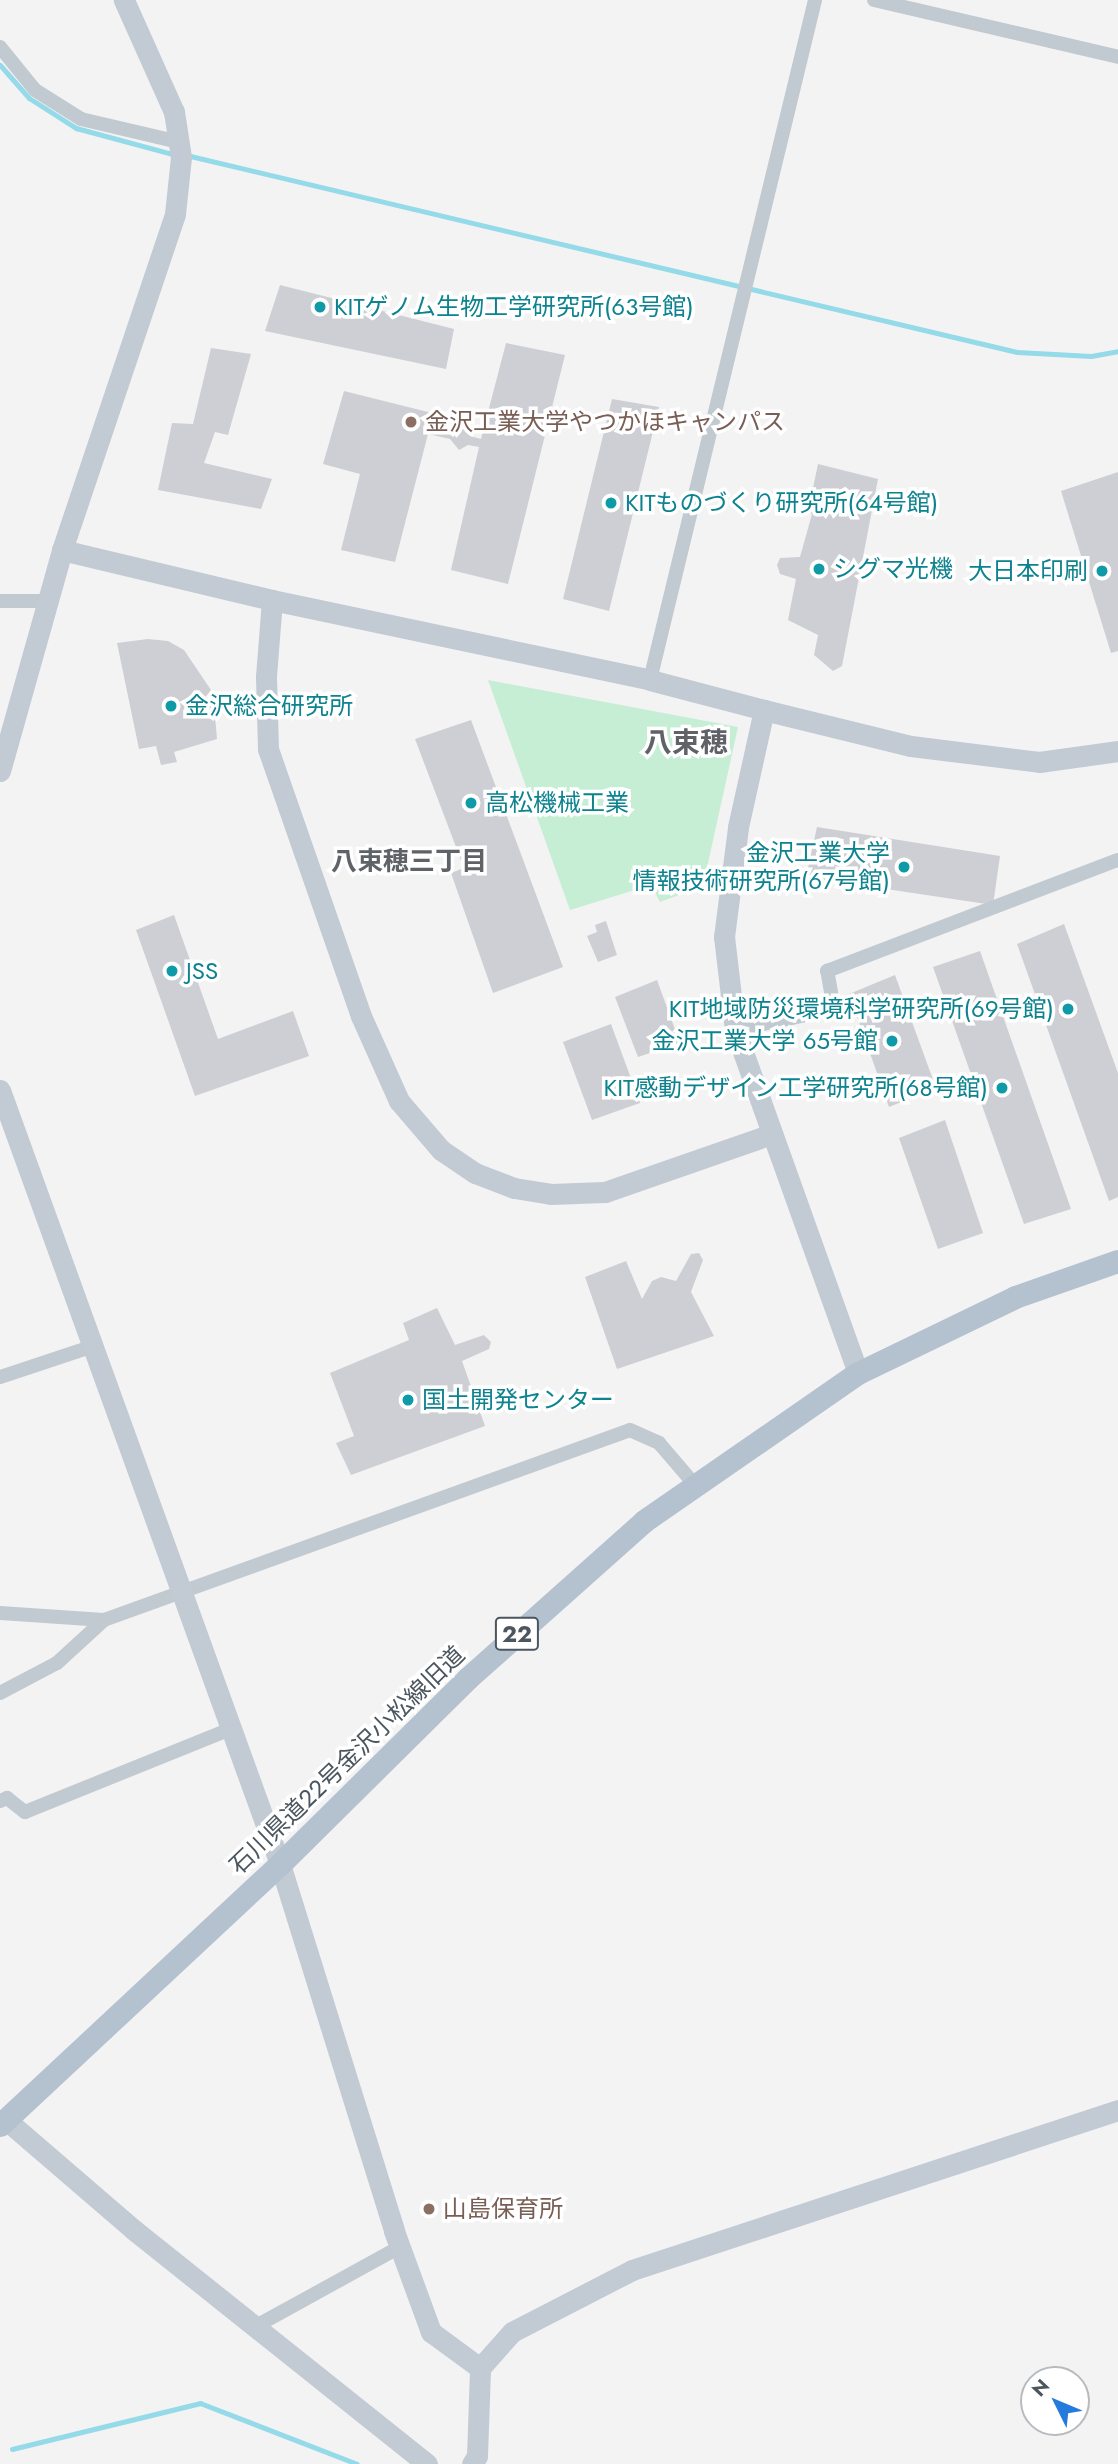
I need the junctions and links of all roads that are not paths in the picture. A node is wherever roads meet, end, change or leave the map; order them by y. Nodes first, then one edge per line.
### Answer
1 (124, 0) edge
2 (815, 0) edge
3 (874, 0) edge
4 (0, 47) edge
5 (1118, 57) edge
6 (179, 146) junction
7 (62, 550) junction
8 (272, 600) junction
9 (0, 601) edge
10 (48, 601) junction
11 (650, 680) junction
12 (764, 710) junction
13 (1118, 751) edge
14 (2, 758) edge
15 (1118, 860) edge
16 (735, 1030) junction
17 (0, 1090) edge
18 (769, 1135) junction
19 (10, 1145) edge
20 (1118, 1261) edge
21 (94, 1346) junction
22 (858, 1373) junction
23 (0, 1377) edge
24 (695, 1485) junction
25 (181, 1595) junction
26 (0, 1613) edge
27 (104, 1620) junction
28 (0, 1693) edge
29 (228, 1730) junction
30 (3, 1795) edge
31 (280, 1864) junction
32 (1118, 2110) edge
33 (2, 2120) edge
34 (400, 2247) junction
35 (258, 2325) junction
36 (480, 2368) junction
37 (427, 2464) edge
38 (472, 2464) edge

1 - 6 street
2 - 11 street
3 - 5 street
4 - 6 street
6 - 7 street
7 - 8 street
7 - 10 street
8 - 11 street
8 - 18 street
9 - 10 street
10 - 14 street
11 - 12 street
12 - 13 street
12 - 16 street
15 - 16 street
16 - 18 street
17 - 19 street
18 - 22 street
19 - 21 street
20 - 22 main road, 石川県道22号金沢小松線旧道 / 22
21 - 23 street
21 - 25 street
22 - 24 main road, 石川県道22号金沢小松線旧道 / 22
24 - 25 street
24 - 31 main road, 石川県道22号金沢小松線旧道 / 22
25 - 27 street
25 - 29 street
26 - 27 street
27 - 28 street
29 - 30 street
29 - 31 street
31 - 33 main road, 石川県道22号金沢小松線旧道 / 22
31 - 34 street
32 - 36 street
33 - 35 street
34 - 35 street
34 - 36 street
35 - 37 street
36 - 38 street

